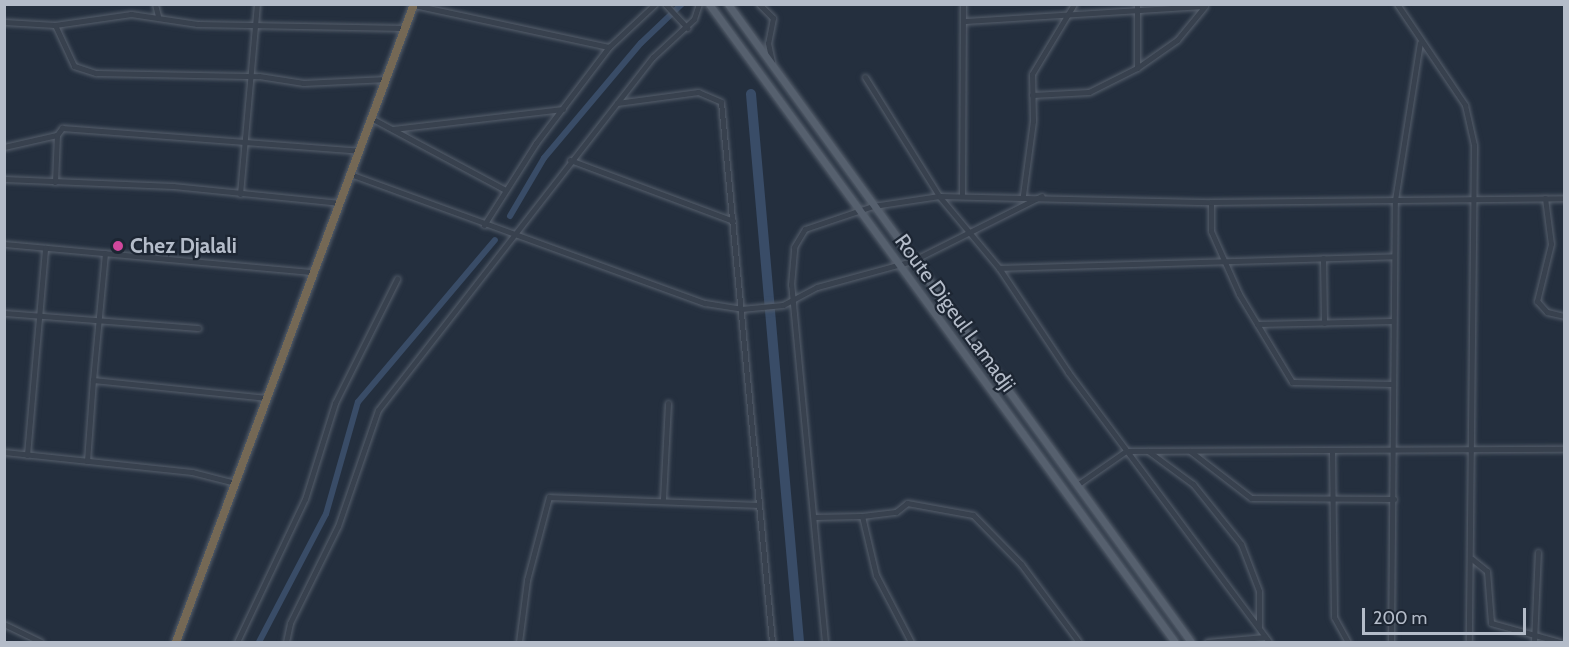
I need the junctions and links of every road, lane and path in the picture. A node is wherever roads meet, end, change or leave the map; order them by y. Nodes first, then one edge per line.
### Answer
1 (155, 4) edge
2 (257, 4) edge
3 (414, 4) edge
4 (655, 4) edge
5 (665, 4) edge
6 (699, 4) edge
7 (709, 4) edge
8 (728, 4) edge
9 (759, 4) edge
10 (963, 4) edge
11 (1397, 4) edge
12 (1205, 5) edge
13 (1138, 6) edge
14 (1073, 7) edge
15 (158, 16) junction
16 (964, 21) junction
17 (4, 22) edge
18 (255, 23) junction
19 (55, 25) junction
20 (405, 28) junction
21 (687, 28) junction
22 (1420, 43) junction
23 (609, 47) junction
24 (772, 63) junction
25 (1137, 68) junction
26 (250, 77) junction
27 (865, 77) dead end
28 (387, 79) junction
29 (1032, 96) junction
30 (617, 103) junction
31 (564, 109) junction
32 (371, 118) junction
33 (393, 129) junction
34 (57, 135) junction
35 (245, 141) junction
36 (4, 147) edge
37 (359, 151) junction
38 (570, 160) junction
39 (350, 174) junction
40 (4, 179) edge
41 (55, 182) junction
42 (505, 190) junction
43 (240, 194) junction
44 (962, 195) junction
45 (1023, 195) junction
46 (939, 196) junction
47 (1042, 196) junction
48 (1545, 198) junction
49 (1564, 198) edge
50 (1472, 199) junction
51 (1395, 200) junction
52 (1211, 202) junction
53 (340, 203) junction
54 (873, 206) junction
55 (860, 210) junction
56 (733, 221) junction
57 (484, 225) junction
58 (971, 232) junction
59 (514, 237) junction
60 (4, 244) edge
61 (45, 248) junction
62 (105, 253) junction
63 (1394, 256) junction
64 (1323, 258) junction
65 (1224, 260) junction
66 (912, 261) junction
67 (899, 264) junction
68 (999, 268) junction
69 (314, 272) junction
70 (397, 279) dead end
71 (792, 300) junction
72 (741, 309) junction
73 (4, 313) edge
74 (1564, 316) edge
75 (40, 317) junction
76 (98, 321) junction
77 (1393, 321) junction
78 (1324, 322) junction
79 (1257, 324) junction
80 (198, 328) dead end
81 (93, 380) junction
82 (1393, 384) junction
83 (267, 398) junction
84 (668, 403) dead end
85 (1564, 449) edge
86 (1189, 450) junction
87 (1468, 450) junction
88 (1126, 451) junction
89 (1148, 451) junction
90 (1332, 451) junction
91 (1393, 452) junction
92 (4, 453) edge
93 (27, 455) junction
94 (87, 461) junction
95 (235, 483) junction
96 (1077, 485) junction
97 (663, 499) junction
98 (1333, 499) junction
99 (1394, 499) junction
100 (757, 505) junction
101 (862, 516) junction
102 (814, 517) junction
103 (1538, 552) dead end
104 (1472, 559) junction
105 (4, 624) edge
106 (1259, 629) junction
107 (1534, 633) junction
108 (1267, 640) edge
109 (1469, 640) edge
110 (41, 642) edge
111 (176, 642) edge
112 (237, 642) edge
113 (286, 642) edge
114 (519, 642) edge
115 (772, 642) edge
116 (825, 642) edge
117 (911, 642) edge
118 (1079, 642) edge
119 (1175, 642) edge
120 (1191, 642) edge
121 (1207, 642) edge
122 (1348, 642) edge
123 (1391, 642) edge
124 (1476, 642) edge
125 (1534, 642) edge
126 (1560, 642) edge

1 - 15 street
2 - 18 street
3 - 20 highway
3 - 23 street
4 - 23 street
5 - 21 street
6 - 21 street
7 - 55 main road, Route Digeul Lamadji
8 - 24 main road, Route Digeul Lamadji
9 - 24 street
10 - 16 street
11 - 22 street
12 - 13 street
12 - 25 street
13 - 14 street
13 - 25 street
14 - 16 street
14 - 29 street
15 - 18 street
15 - 19 street
16 - 44 street
17 - 19 street
18 - 20 street
18 - 26 street
19 - 26 street
20 - 28 highway
21 - 30 street
22 - 50 street
22 - 51 street
23 - 31 street
24 - 54 main road, Route Digeul Lamadji
25 - 29 street
26 - 28 street
26 - 35 street
27 - 46 street
28 - 32 highway
29 - 45 street
30 - 38 street
30 - 56 street
31 - 33 street
31 - 42 street
32 - 33 street
32 - 37 highway
33 - 42 street
34 - 35 street
34 - 36 street
34 - 41 street
35 - 37 street
35 - 43 street
37 - 39 highway
38 - 56 street
38 - 59 street
39 - 53 highway
39 - 57 street
40 - 41 street
41 - 43 street
42 - 57 street
43 - 53 street
44 - 45 street
44 - 46 street
45 - 47 street
46 - 54 street
46 - 58 street
47 - 52 street
47 - 58 street
48 - 49 street
48 - 50 street
48 - 74 street
50 - 51 street
50 - 87 street
51 - 52 street
51 - 63 street
52 - 65 street
53 - 69 highway
54 - 55 street
54 - 66 main road, Route Digeul Lamadji
55 - 67 main road, Route Digeul Lamadji
55 - 71 street
56 - 72 street
57 - 59 street
58 - 66 street
58 - 68 street
59 - 72 street
59 - 113 street
60 - 61 street
61 - 62 street
61 - 75 street
62 - 69 street
62 - 76 street
63 - 64 street
63 - 77 street
64 - 65 street
64 - 78 street
65 - 68 street
65 - 79 street
66 - 67 street
66 - 96 main road, Route Digeul Lamadji
67 - 71 street
67 - 119 main road, Route Digeul Lamadji
68 - 88 street
69 - 83 highway
70 - 112 street
71 - 72 street
71 - 102 street
72 - 100 street
73 - 75 street
75 - 76 street
75 - 93 street
76 - 80 street
76 - 81 street
77 - 78 street
77 - 82 street
78 - 79 street
79 - 82 street
81 - 83 street
81 - 94 street
82 - 91 street
83 - 95 highway
84 - 97 street
85 - 87 street
86 - 89 street
86 - 90 street
86 - 98 street
87 - 91 street
87 - 104 street
88 - 89 street
88 - 96 street
88 - 106 street
89 - 106 street
90 - 91 street
90 - 98 street
91 - 99 street
92 - 93 street
93 - 94 street
94 - 95 street
95 - 111 highway
96 - 120 main road, Route Digeul Lamadji
97 - 100 street
97 - 114 street
98 - 99 street
98 - 122 street
99 - 123 street
100 - 115 street
101 - 102 street
101 - 117 street
101 - 118 street
102 - 116 street
103 - 107 street
104 - 107 street
104 - 109 street
105 - 110 street
106 - 108 street
107 - 125 street
107 - 126 street
108 - 121 street
109 - 124 street

